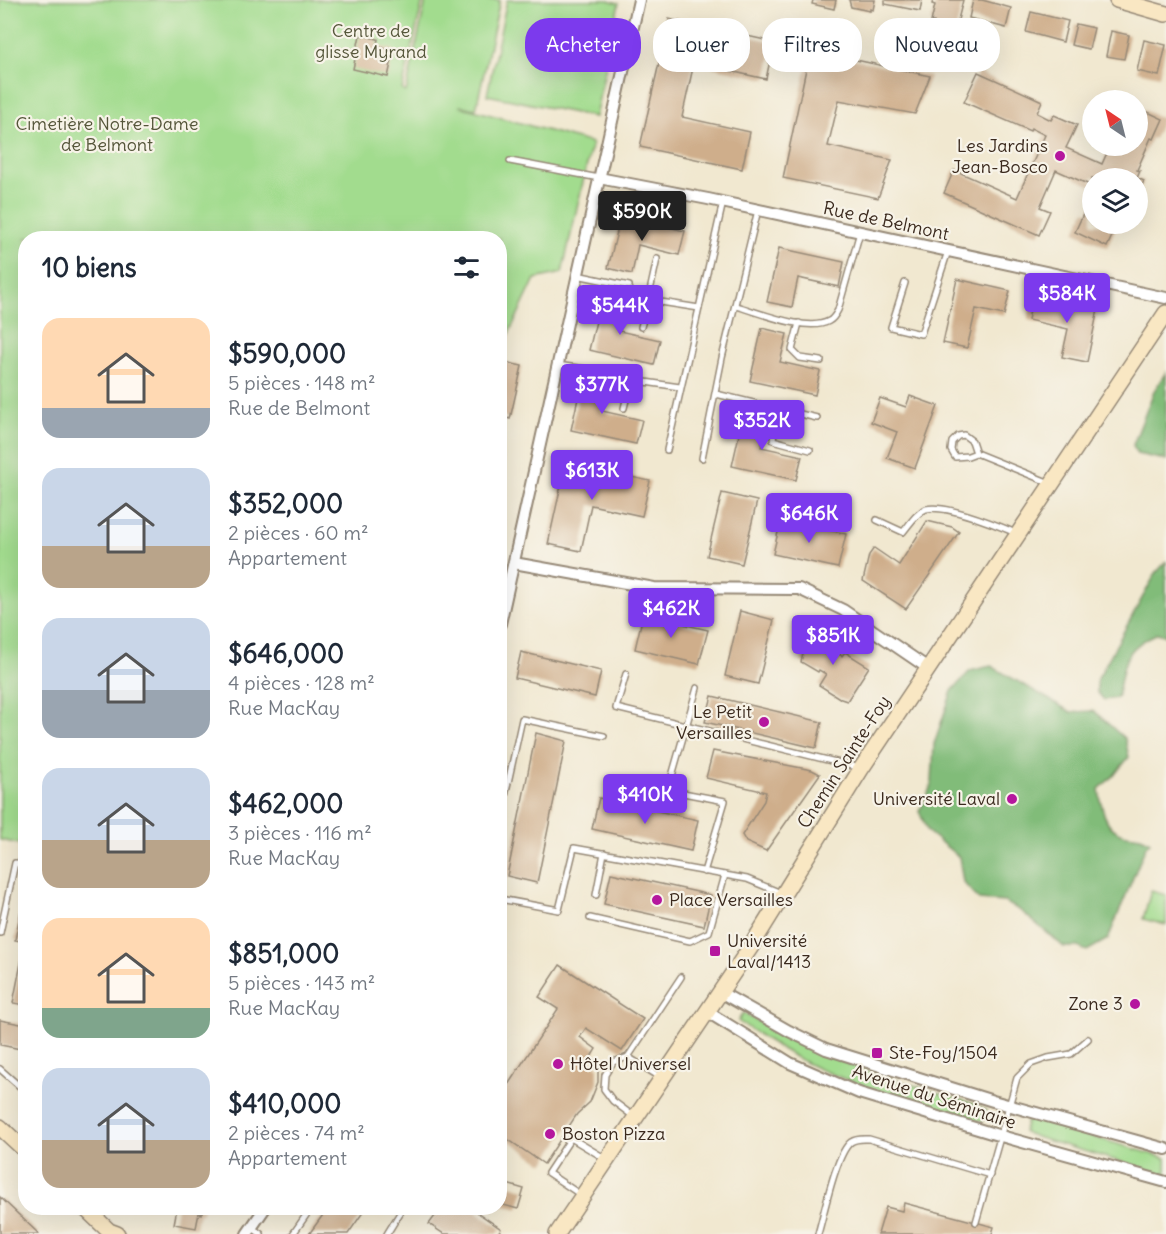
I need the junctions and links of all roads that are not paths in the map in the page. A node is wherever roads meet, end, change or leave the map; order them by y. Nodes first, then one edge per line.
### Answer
1 (639, 0) edge
2 (1118, 0) edge
3 (1166, 14) edge
4 (510, 161) dead end
5 (599, 178) junction
6 (723, 202) junction
7 (758, 210) junction
8 (860, 232) junction
9 (948, 251) junction
10 (657, 259) dead end
11 (578, 275) junction
12 (905, 284) dead end
13 (628, 286) dead end
14 (1166, 298) edge
15 (648, 300) junction
16 (736, 306) junction
17 (699, 308) junction
18 (1166, 313) edge
19 (799, 323) junction
20 (641, 327) dead end
21 (821, 361) dead end
22 (557, 365) junction
23 (585, 369) dead end
24 (592, 373) dead end
25 (631, 380) junction
26 (680, 387) junction
27 (716, 394) junction
28 (624, 408) dead end
29 (777, 408) junction
30 (817, 418) dead end
31 (667, 450) dead end
32 (810, 450) dead end
33 (976, 453) junction
34 (702, 458) dead end
35 (1051, 484) junction
36 (877, 520) dead end
37 (1017, 534) junction
38 (514, 563) junction
39 (507, 590) edge
40 (928, 668) junction
41 (626, 674) dead end
42 (697, 688) dead end
43 (686, 727) junction
44 (604, 736) dead end
45 (861, 769) junction
46 (626, 782) dead end
47 (507, 787) edge
48 (668, 790) junction
49 (604, 853) junction
50 (18, 864) edge
51 (704, 872) junction
52 (725, 875) junction
53 (783, 894) junction
54 (596, 895) dead end
55 (507, 900) edge
56 (590, 918) dead end
57 (0, 933) edge
58 (681, 977) dead end
59 (720, 992) junction
60 (706, 1011) junction
61 (1088, 1039) dead end
62 (628, 1057) junction
63 (0, 1069) edge
64 (662, 1078) junction
65 (18, 1085) edge
66 (1009, 1106) junction
67 (636, 1118) junction
68 (0, 1127) edge
69 (1001, 1137) junction
70 (18, 1144) edge
71 (1166, 1149) edge
72 (608, 1160) junction
73 (990, 1175) junction
74 (1166, 1182) edge
75 (583, 1196) junction
76 (92, 1215) edge
77 (259, 1215) edge
78 (306, 1215) edge
79 (399, 1215) edge
80 (976, 1222) dead end
81 (249, 1231) edge
82 (111, 1233) edge
83 (261, 1234) edge
84 (292, 1234) edge
85 (387, 1234) edge
86 (557, 1234) edge
87 (818, 1234) edge

1 - 5 street
2 - 3 main road
4 - 5 lane
5 - 6 street, Rue de Belmont
5 - 11 street
6 - 7 street, Rue de Belmont
6 - 17 lane
7 - 8 street, Rue de Belmont
7 - 16 lane
8 - 9 street, Rue de Belmont
8 - 19 lane
9 - 12 lane
9 - 14 street, Rue de Belmont
10 - 15 lane
11 - 13 lane
11 - 22 street
15 - 17 lane
15 - 20 lane
16 - 19 lane
16 - 27 lane
17 - 26 lane
18 - 35 main road, Chemin Sainte-Foy
19 - 21 lane
22 - 23 lane
22 - 38 street
24 - 25 lane
25 - 26 lane
25 - 28 lane
26 - 31 lane
27 - 29 lane
27 - 34 lane
29 - 30 lane
29 - 32 lane
33 - 33 lane
33 - 35 lane
35 - 37 main road, Chemin Sainte-Foy
36 - 37 lane
37 - 40 main road, Chemin Sainte-Foy
38 - 39 street
38 - 40 street
40 - 45 main road, Chemin Sainte-Foy
41 - 43 lane
42 - 43 lane
43 - 45 lane
43 - 48 lane
44 - 47 lane
45 - 53 main road, Chemin Sainte-Foy
46 - 48 lane
48 - 51 lane
49 - 51 lane
49 - 54 lane
49 - 55 lane
50 - 57 lane
51 - 52 lane
52 - 53 lane
52 - 56 lane
53 - 59 main road, Chemin Sainte-Foy
58 - 62 lane
59 - 60 main road, Chemin Sainte-Foy
59 - 66 street, Avenue du Séminaire
60 - 64 main road, Chemin Sainte-Foy
60 - 69 street, Avenue du Séminaire
61 - 66 lane
62 - 64 lane
62 - 67 lane
63 - 65 lane
64 - 67 main road, Chemin Sainte-Foy
66 - 69 lane
66 - 71 street, Avenue du Séminaire
67 - 72 main road, Chemin Sainte-Foy
68 - 70 main road
69 - 73 lane
69 - 74 street, Avenue du Séminaire
72 - 75 main road, Chemin Sainte-Foy
72 - 75 lane
73 - 80 lane
73 - 87 lane
75 - 86 main road, Chemin Sainte-Foy
76 - 82 main road
77 - 81 street
78 - 84 lane
79 - 85 lane
81 - 83 lane

